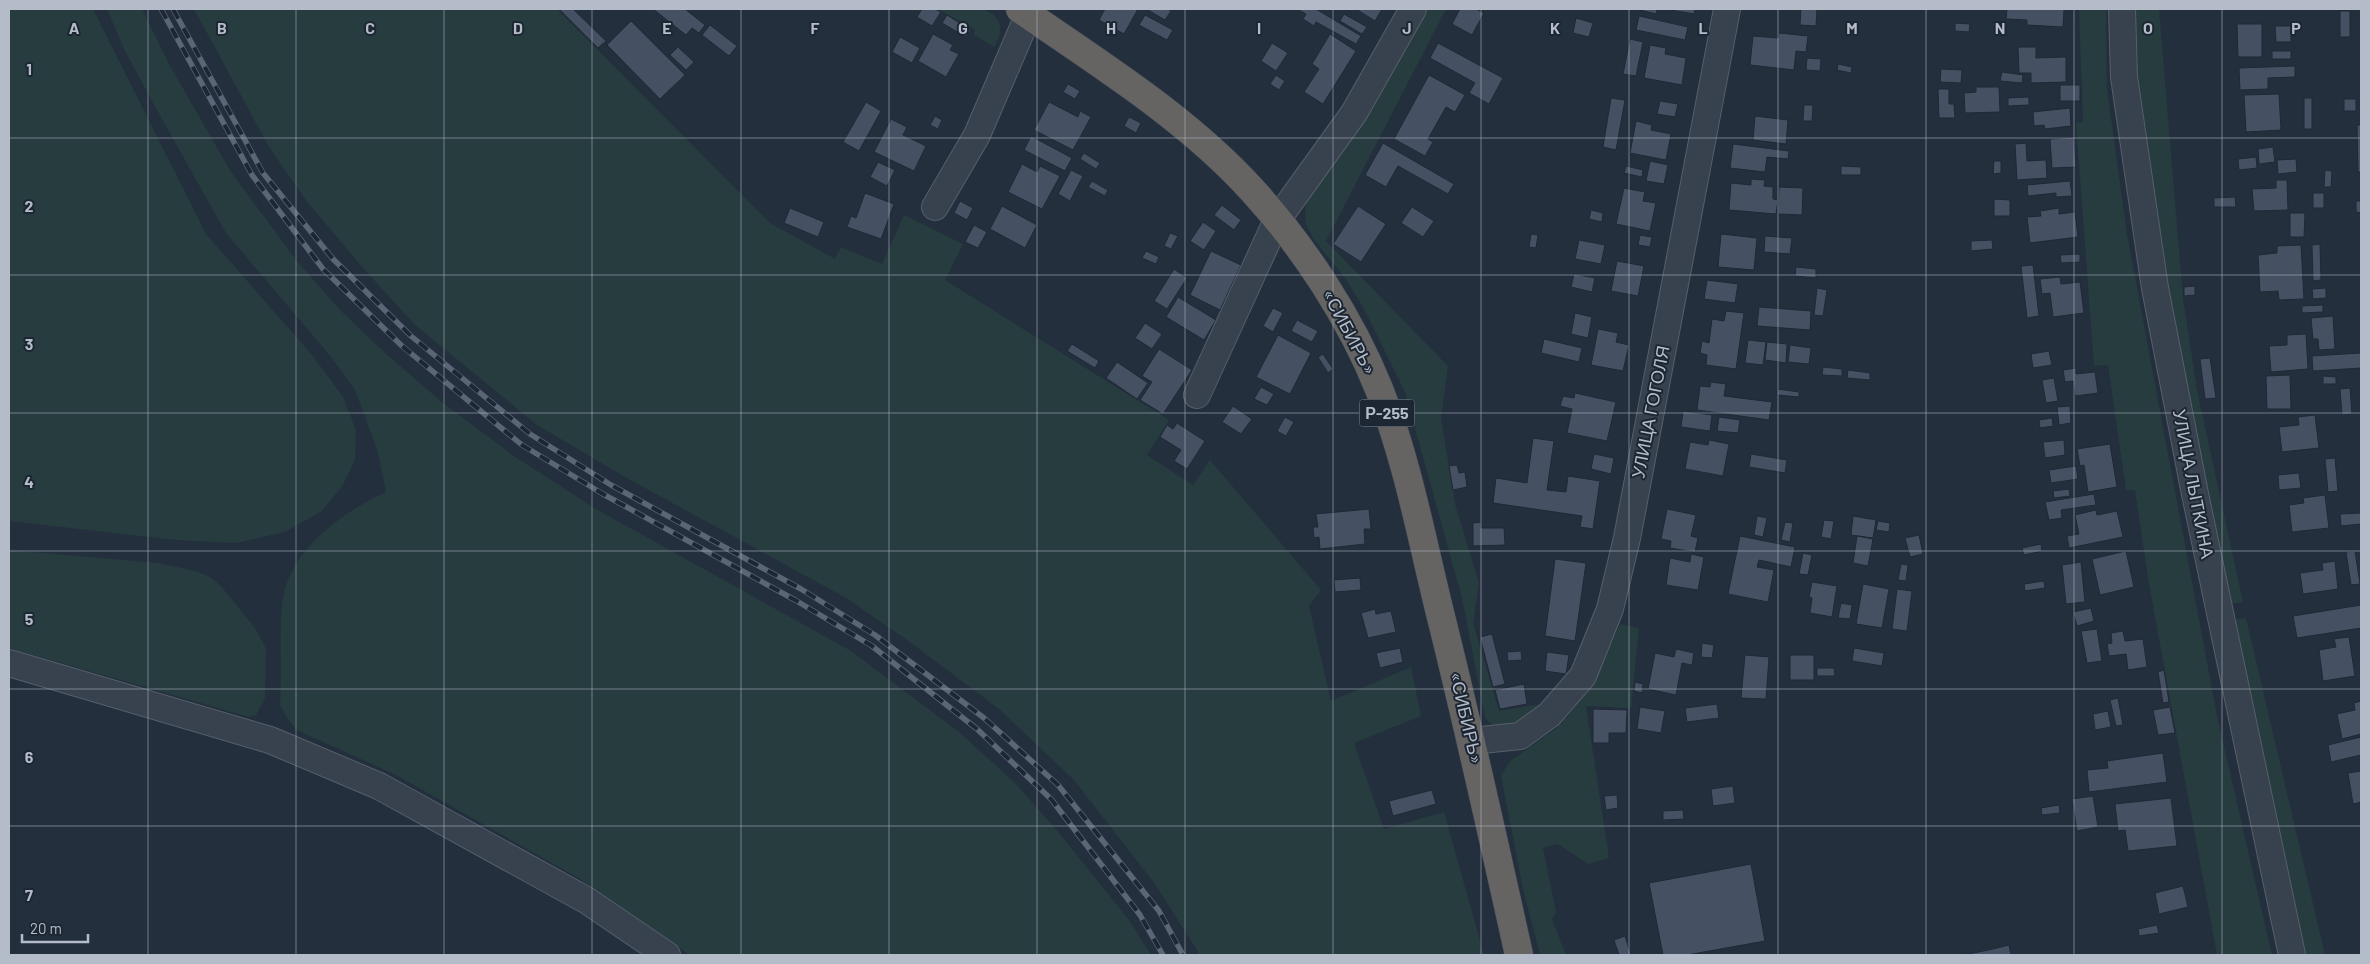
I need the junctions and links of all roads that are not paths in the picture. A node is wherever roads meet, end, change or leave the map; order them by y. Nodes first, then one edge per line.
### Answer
1 (1413, 9) edge
2 (1727, 9) edge
3 (2122, 9) edge
4 (1027, 11) edge
5 (934, 207) dead end
6 (1277, 220) junction
7 (1198, 395) dead end
8 (9, 663) edge
9 (1472, 741) junction
10 (668, 955) edge
11 (1519, 955) edge
12 (2292, 955) edge

1 - 6 street
2 - 9 street, УЛИЦА ГОГОЛЯ
3 - 12 street, УЛИЦА ЛЫТКИНА
4 - 5 street
4 - 6 highway, «СИБИРЬ» / Р-255
6 - 7 street
6 - 9 highway, «СИБИРЬ» / Р-255
8 - 10 street
9 - 11 highway, «СИБИРЬ» / Р-255

